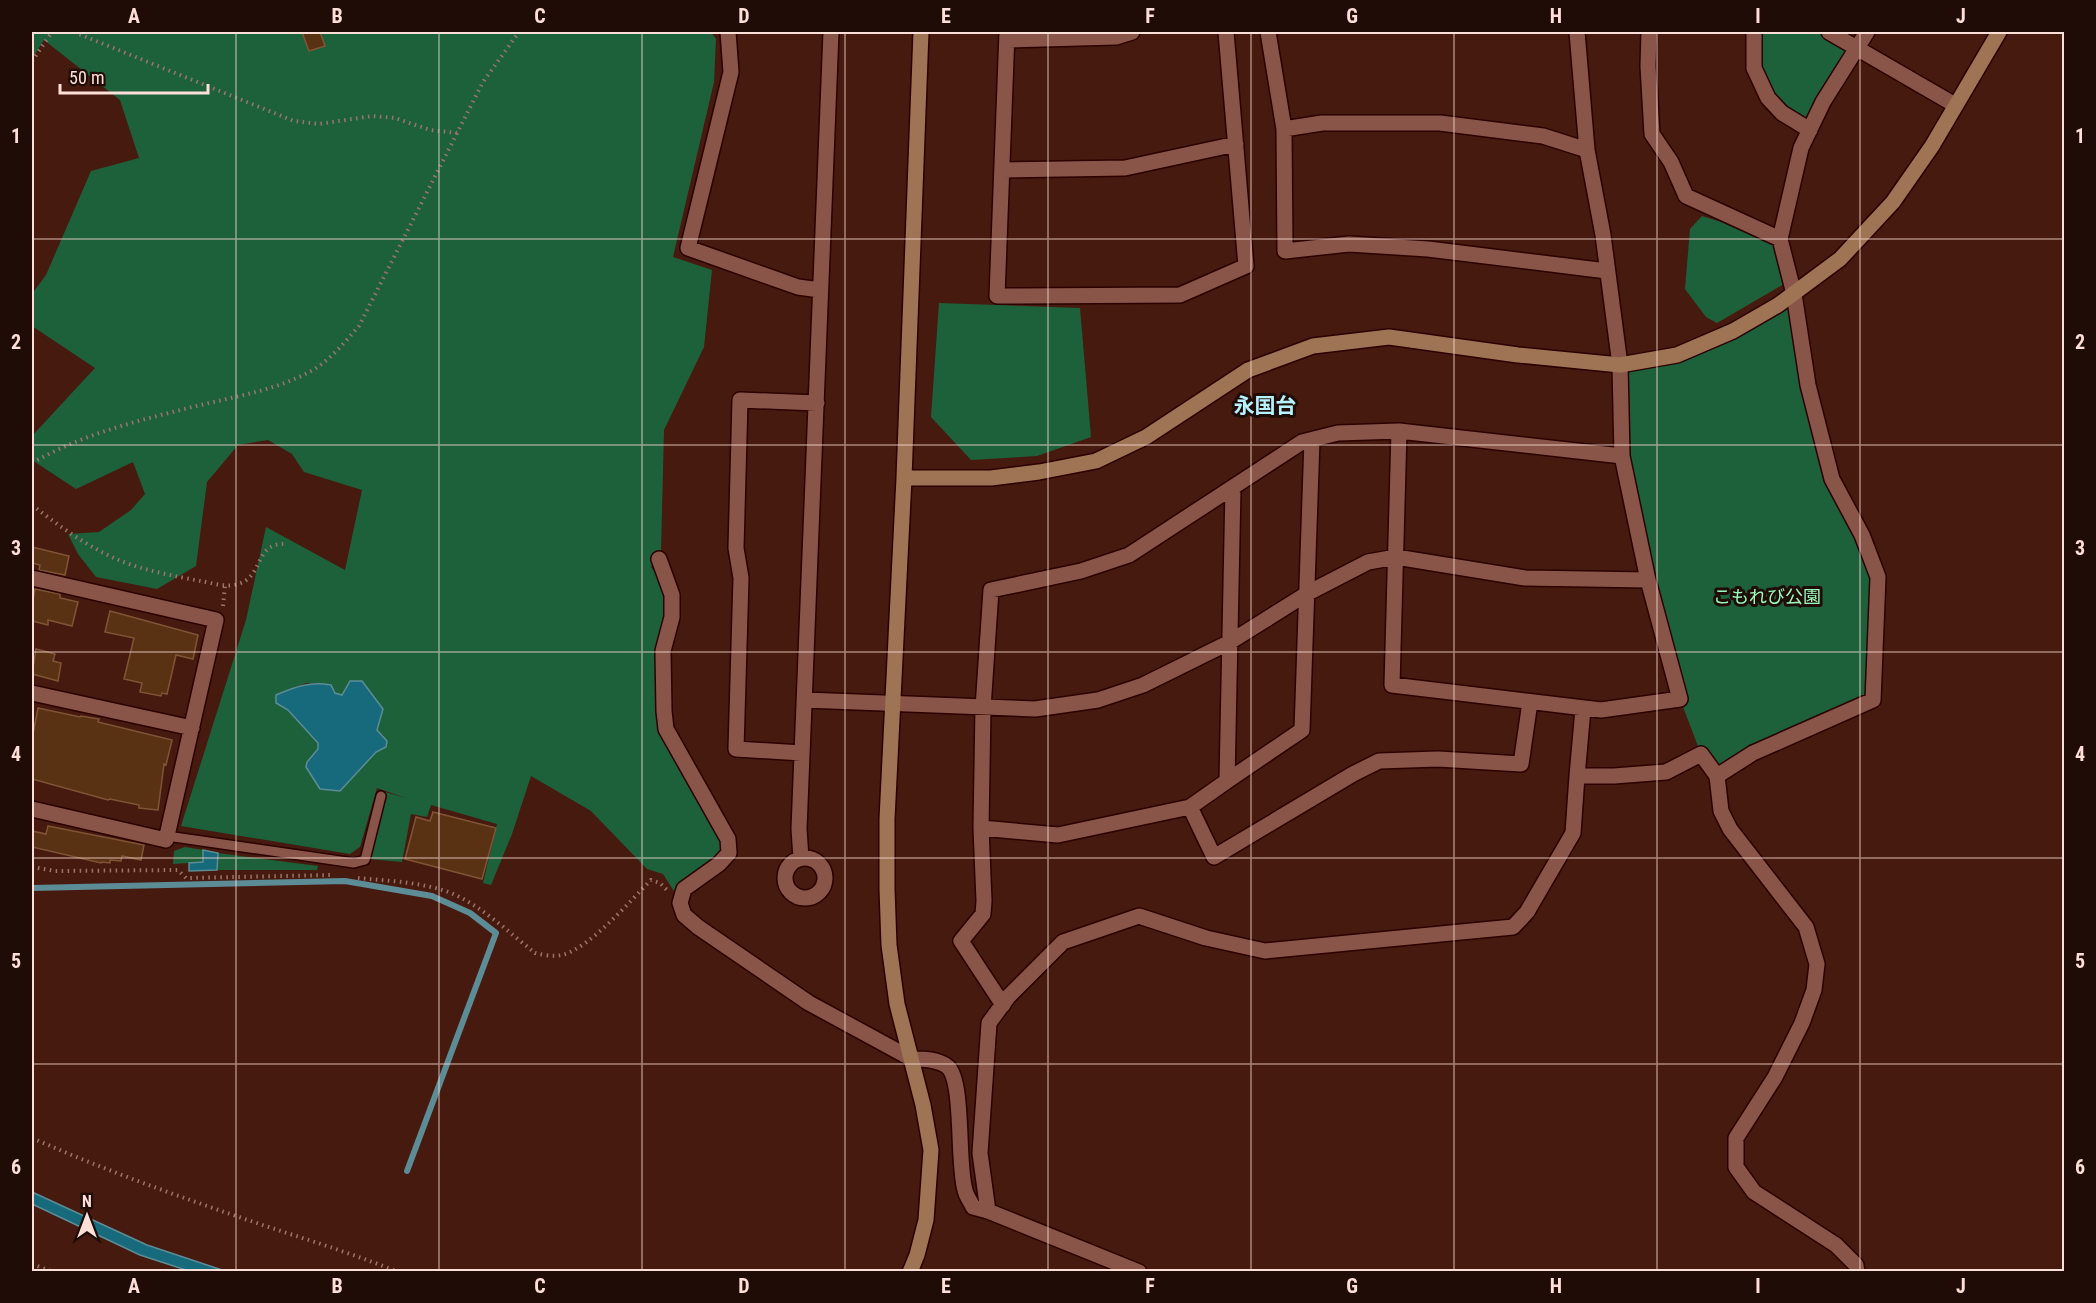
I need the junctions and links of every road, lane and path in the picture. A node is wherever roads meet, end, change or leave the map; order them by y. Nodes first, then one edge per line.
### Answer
1 (52, 32) edge
2 (74, 32) edge
3 (519, 32) edge
4 (728, 32) edge
5 (831, 32) edge
6 (921, 32) edge
7 (1132, 32) edge
8 (1226, 32) edge
9 (1268, 32) edge
10 (1577, 32) edge
11 (1649, 32) edge
12 (1754, 32) edge
13 (1829, 32) edge
14 (1867, 32) edge
15 (1999, 32) edge
16 (1007, 36) edge
17 (1856, 48) junction
18 (32, 61) edge
19 (1956, 105) junction
20 (1284, 129) junction
21 (1810, 130) junction
22 (457, 133) junction
23 (1236, 144) junction
24 (1587, 150) junction
25 (1002, 170) junction
26 (1780, 239) junction
27 (1607, 271) junction
28 (820, 290) junction
29 (1794, 294) junction
30 (1620, 365) junction
31 (817, 403) junction
32 (1399, 431) junction
33 (1312, 440) junction
34 (1622, 456) junction
35 (32, 463) edge
36 (904, 477) junction
37 (1233, 488) junction
38 (32, 505) edge
39 (286, 544) dead end
40 (1396, 557) junction
41 (659, 559) dead end
42 (32, 578) edge
43 (1648, 580) junction
44 (1308, 593) junction
45 (1230, 642) junction
46 (32, 693) edge
47 (805, 700) junction
48 (1530, 702) junction
49 (893, 703) junction
50 (983, 708) junction
51 (1583, 709) junction
52 (192, 728) junction
53 (802, 753) junction
54 (1577, 776) junction
55 (1717, 776) junction
56 (1227, 781) junction
57 (381, 796) dead end
58 (1191, 807) junction
59 (32, 809) edge
60 (981, 828) junction
61 (167, 836) junction
62 (801, 858) dead end
63 (32, 867) edge
64 (337, 875) dead end
65 (348, 877) dead end
66 (680, 903) junction
67 (1003, 1005) junction
68 (912, 1059) junction
69 (32, 1138) edge
70 (988, 1211) junction
71 (32, 1264) edge
72 (52, 1272) edge
73 (398, 1272) edge
74 (910, 1272) edge
75 (1139, 1272) edge
76 (1857, 1272) edge

1 - 18 path
2 - 22 path
3 - 22 path
4 - 28 street
5 - 28 street
6 - 36 street
7 - 16 street
8 - 23 street
9 - 20 street
10 - 24 street
11 - 26 street
12 - 21 street
13 - 17 street
14 - 17 street
15 - 19 street
16 - 25 street
17 - 19 street
17 - 21 street
19 - 29 street
20 - 24 street
20 - 27 street
21 - 26 street
22 - 35 path
23 - 25 street
23 - 25 street
24 - 27 street
26 - 29 street
27 - 30 street
28 - 31 street
29 - 30 street
29 - 55 street
30 - 34 street
30 - 36 street
31 - 47 street
31 - 53 street
32 - 33 street
32 - 34 street
32 - 40 street
33 - 37 street
33 - 44 street
34 - 43 street
36 - 49 street
37 - 45 street
37 - 50 street
38 - 39 path
40 - 43 street
40 - 44 street
40 - 48 street
41 - 66 street
42 - 52 street
43 - 51 street
44 - 45 street
44 - 56 street
45 - 50 street
45 - 56 street
46 - 52 street
47 - 49 street
47 - 53 street
48 - 51 street
48 - 58 street
49 - 50 street
49 - 68 street
50 - 60 street
51 - 54 street
52 - 61 street
53 - 62 street
54 - 55 street
54 - 67 street
55 - 76 street
56 - 58 street
57 - 61 lane
58 - 60 street
59 - 61 street
60 - 67 street
63 - 64 path
65 - 66 path
66 - 68 street
67 - 70 street
68 - 70 street
68 - 74 street
69 - 73 path
70 - 75 street
71 - 72 path

